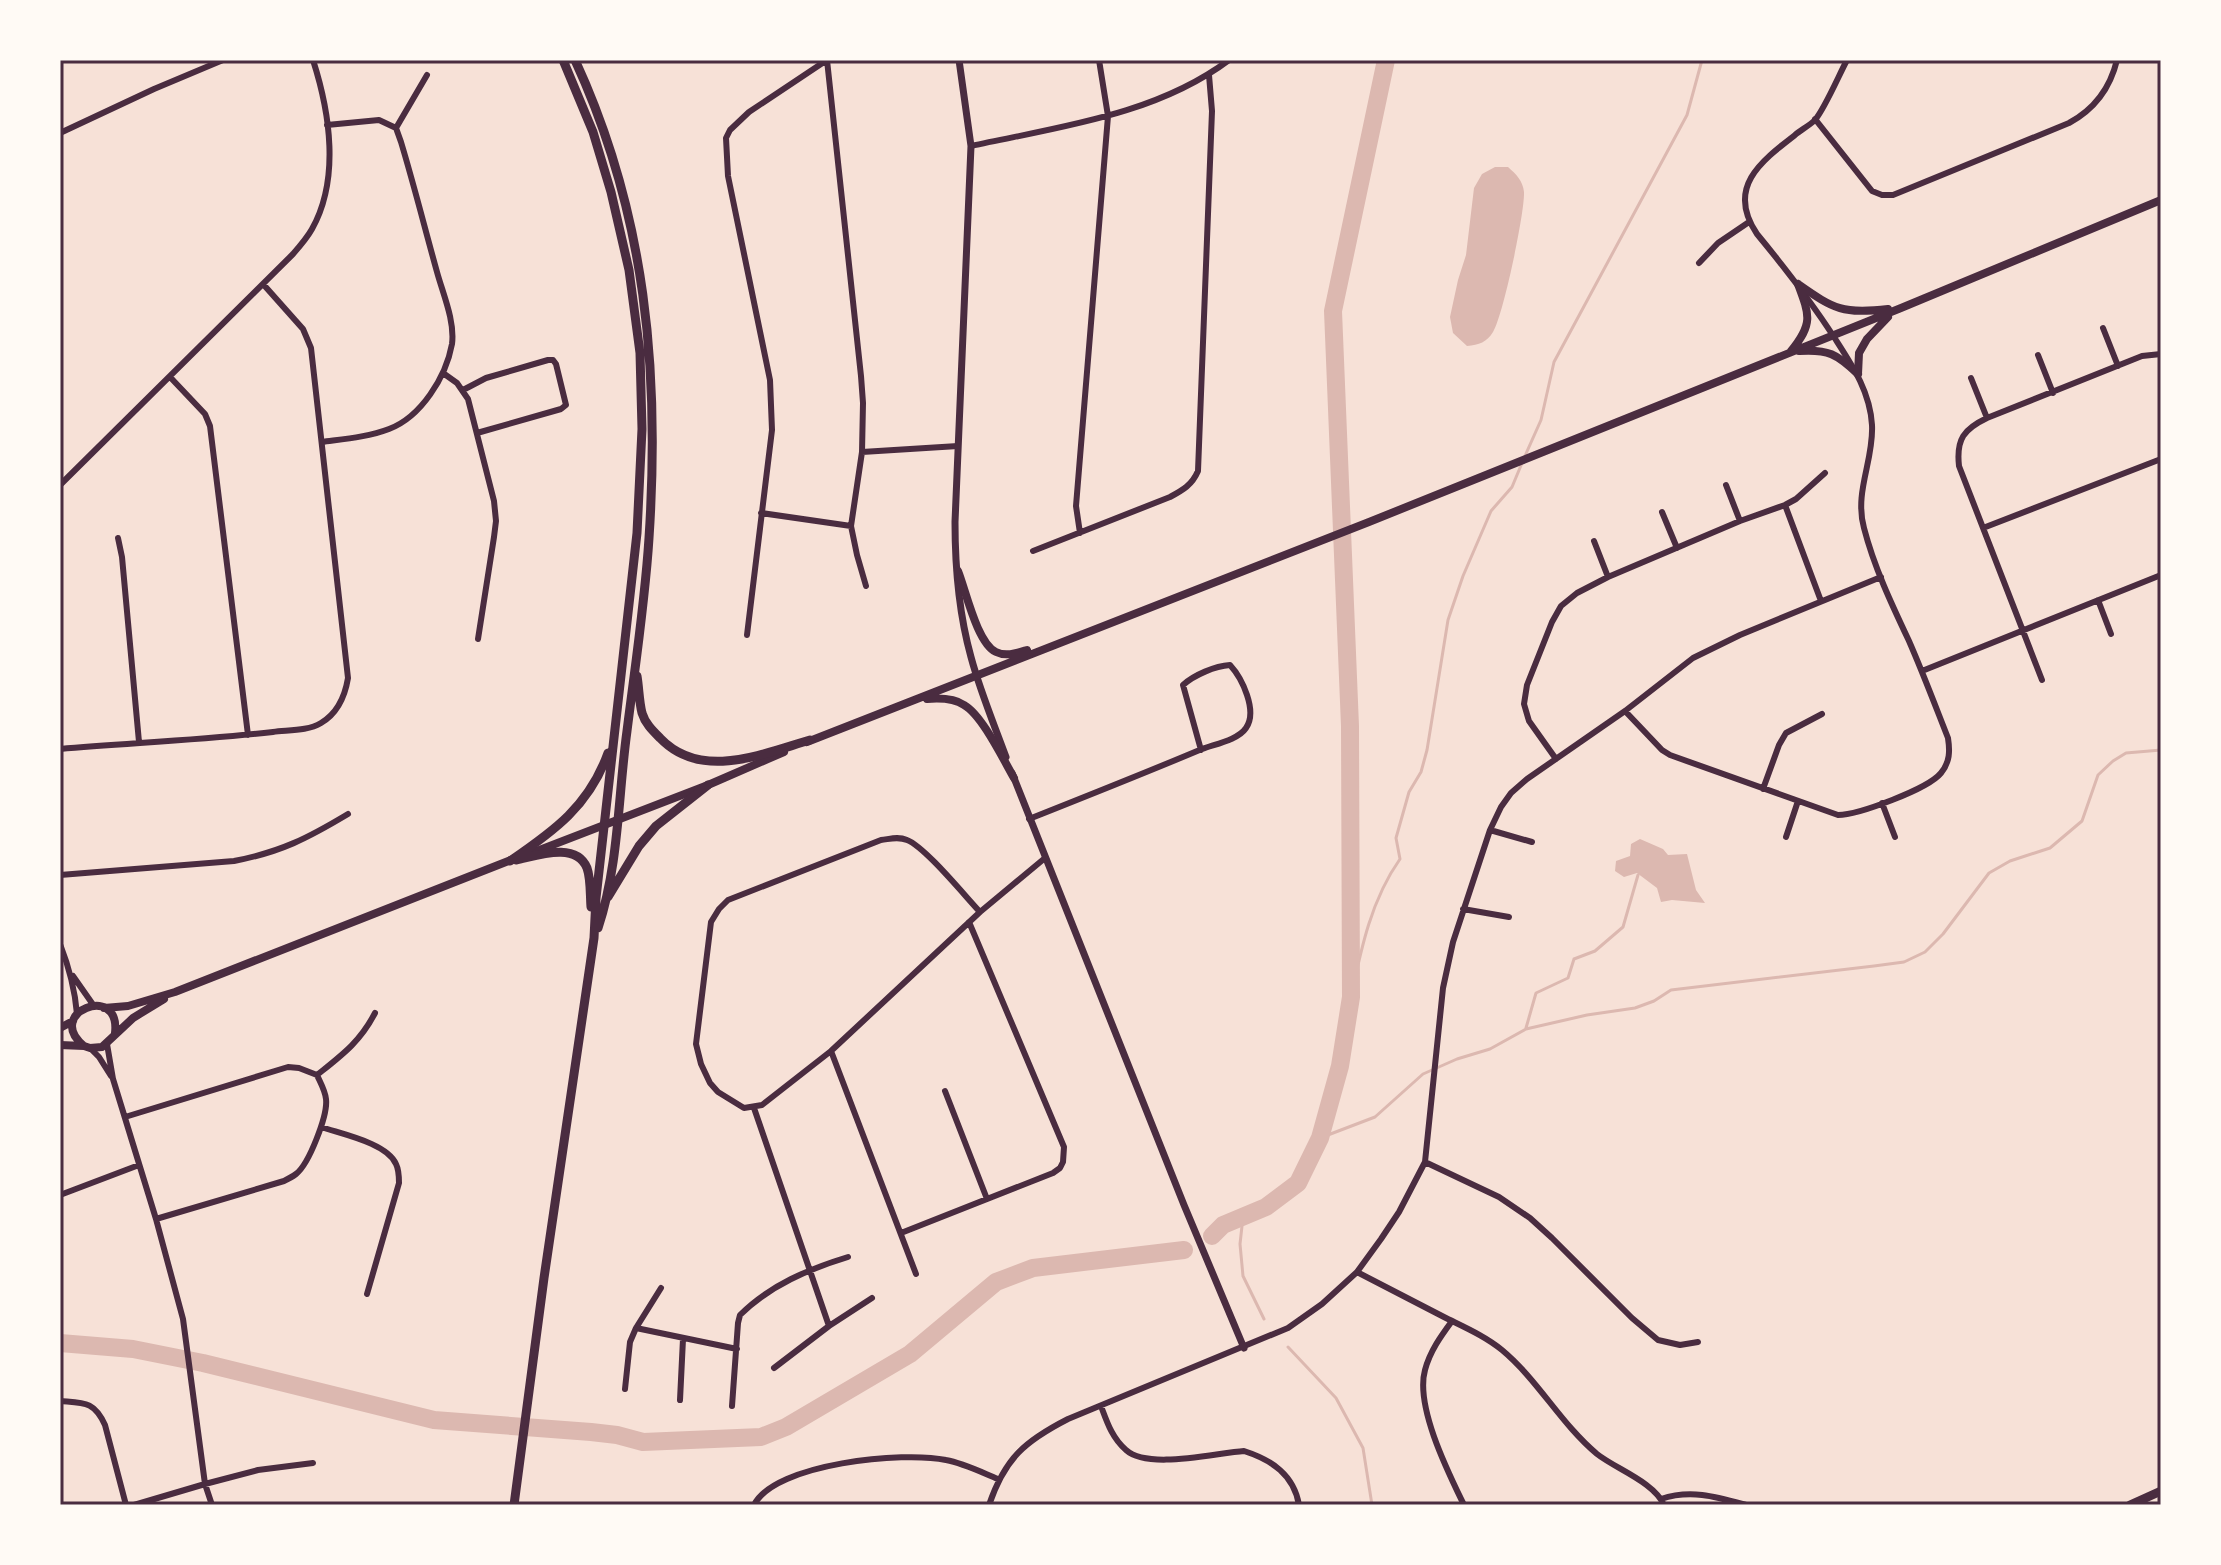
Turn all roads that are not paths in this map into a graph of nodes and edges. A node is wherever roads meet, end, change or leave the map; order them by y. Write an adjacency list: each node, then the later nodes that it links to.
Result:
1 (223, 60): 17 (street)
2 (313, 60): 15 (street)
3 (563, 60): 77 (highway)
4 (575, 60): 69 (highway)
5 (827, 60): 41 (street); 48 (street)
6 (959, 60): 18 (street)
7 (1099, 60): 13 (street)
8 (1229, 60): 12 (street)
9 (1847, 60): 14 (street)
10 (2117, 60): 14 (street)
11 (427, 75): 16 (street)
12 (1209, 75): 13 (street); 52 (street)
13 (1108, 116): 18 (street); 52 (street)
14 (1815, 119): 20 (street)
15 (327, 125): 16 (street); 22 (street)
16 (396, 128): 31 (street)
17 (60, 133)
18 (971, 146): 40 (street)
19 (2159, 201): 24 (main road)
20 (1749, 222): 21 (street); 23 (street)
21 (1699, 263)
22 (263, 284): 33 (street); 39 (street)
23 (1798, 284): 24 (main road); 26 (street); 27 (main road)
24 (1901, 308): 26 (main road); 32 (main road)
25 (2103, 328): 30 (street)
26 (1833, 335): 27 (main road); 32 (street)
27 (1790, 352): 32 (main road); 68 (main road)
28 (2161, 354): 30 (street)
29 (2038, 355): 36 (street)
30 (2118, 366): 36 (street)
31 (443, 373): 35 (street); 39 (street)
32 (1858, 374): 60 (street)
33 (170, 377): 44 (street); 76 (street)
34 (1971, 378): 37 (street)
35 (463, 390): 38 (street); 38 (street)
36 (2053, 393): 37 (street)
37 (1987, 418): 51 (street)
38 (477, 433): 67 (street)
39 (322, 442): 76 (street)
40 (958, 446): 41 (street); 57 (street)
41 (862, 452): 50 (street)
42 (2161, 459): 51 (street)
43 (1825, 473): 46 (street)
44 (60, 485)
45 (1726, 485): 49 (street)
46 (1785, 505): 49 (street); 63 (street)
47 (1662, 512): 55 (street)
48 (761, 513): 50 (street); 66 (street)
49 (1740, 521): 55 (street)
50 (851, 526): 61 (street)
51 (1983, 528): 64 (street)
52 (1080, 533): 56 (street)
53 (118, 538): 79 (street)
54 (1594, 541): 59 (street)
55 (1677, 548): 59 (street)
56 (1033, 551)
57 (958, 571): 68 (main road); 71 (street)
58 (2161, 575): 62 (street)
59 (1608, 577): 82 (street)
60 (1881, 577): 63 (street); 70 (street)
61 (866, 586)
62 (2098, 600): 64 (street); 65 (street)
63 (1821, 601): 74 (street)
64 (2022, 631): 70 (street); 72 (street)
65 (2111, 634)
66 (747, 635)
67 (478, 639)
68 (1067, 639): 71 (main road)
69 (635, 661): 78 (highway); 90 (highway)
70 (1922, 671): 87 (street)
71 (976, 675): 73 (main road); 83 (street)
72 (2042, 680)
73 (910, 703): 78 (main road); 83 (main road)
74 (1625, 711): 82 (street); 85 (street)
75 (1822, 714): 85 (street)
76 (248, 735): 79 (street)
77 (614, 736): 91 (highway); 97 (highway)
78 (810, 740): 84 (main road)
79 (139, 742): 80 (street)
80 (60, 749)
81 (1201, 750): 81 (street); 89 (street)
82 (1556, 759): 92 (street)
83 (1014, 778): 89 (street)
84 (708, 785): 90 (main road); 99 (highway)
85 (1763, 789): 86 (street)
86 (1798, 801): 87 (street); 93 (street)
87 (1882, 803): 94 (street)
88 (348, 814): 98 (street)
89 (1029, 819): 96 (street)
90 (618, 820): 91 (main road); 99 (highway)
91 (604, 826): 97 (main road); 104 (highway)
92 (1490, 830): 95 (street); 100 (street)
93 (1786, 837)
94 (1895, 837)
95 (1532, 842)
96 (1045, 858): 101 (street); 142 (street)
97 (510, 861): 104 (highway); 107 (main road)
98 (60, 875)
99 (606, 900): 104 (highway)
100 (1463, 909): 102 (street); 124 (street)
101 (980, 912): 103 (street); 121 (street)
102 (1509, 917)
103 (969, 922): 117 (street); 127 (street)
104 (594, 938): 158 (highway)
105 (60, 944): 106 (street)
106 (70, 969): 108 (street); 111 (street)
107 (175, 992): 109 (main road); 113 (main road)
108 (94, 1006): 109 (main road); 111 (main road)
109 (104, 1008): 113 (main road)
110 (375, 1013): 118 (street)
111 (75, 1018): 112 (main road); 116 (main road)
112 (60, 1028)
113 (114, 1034): 114 (main road)
114 (107, 1044): 116 (main road); 119 (street)
115 (60, 1045): 116 (main road)
116 (87, 1047): 119 (street)
117 (831, 1051): 121 (street); 129 (street)
118 (317, 1075): 122 (street); 123 (street)
119 (113, 1079): 122 (street)
120 (945, 1091): 127 (street)
121 (754, 1108): 131 (street)
122 (125, 1117): 125 (street)
123 (321, 1127): 128 (street); 135 (street)
124 (1425, 1162): 132 (street); 141 (street)
125 (139, 1165): 126 (street); 128 (street)
126 (60, 1195)
127 (987, 1199): 129 (street)
128 (156, 1219): 152 (street)
129 (901, 1233): 133 (street)
130 (848, 1257): 131 (street)
131 (811, 1269): 138 (street); 143 (street)
132 (1357, 1272): 137 (street); 142 (street)
133 (916, 1274)
134 (661, 1288): 139 (street)
135 (367, 1294)
136 (872, 1298): 138 (street)
137 (1452, 1321): 154 (street); 162 (street)
138 (829, 1326): 144 (street)
139 (636, 1328): 140 (street); 145 (street)
140 (683, 1339): 143 (street); 146 (street)
141 (1698, 1342)
142 (1244, 1348): 149 (street)
143 (737, 1349): 148 (street)
144 (774, 1368)
145 (625, 1389)
146 (680, 1400)
147 (60, 1401): 155 (street)
148 (732, 1406)
149 (1101, 1406): 151 (street); 161 (street)
150 (313, 1463): 152 (street)
151 (998, 1479): 159 (street); 160 (street)
152 (205, 1484): 156 (street); 157 (street)
153 (2161, 1491): 164 (highway)
154 (1663, 1502): 163 (street)
155 (126, 1505)
156 (134, 1505)
157 (212, 1505)
158 (514, 1505)
159 (754, 1505)
160 (989, 1505)
161 (1299, 1505)
162 (1464, 1505)
163 (1746, 1505)
164 (2130, 1505)

